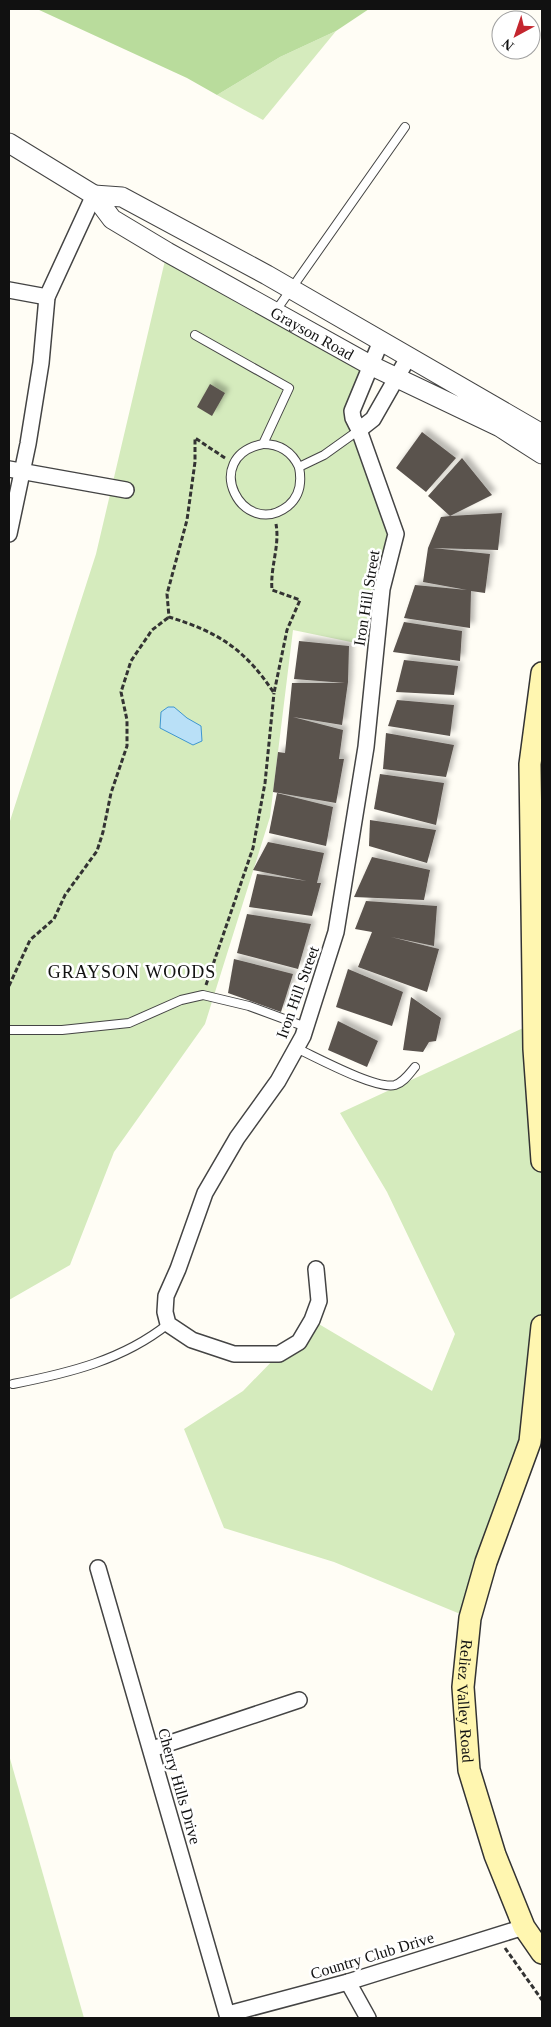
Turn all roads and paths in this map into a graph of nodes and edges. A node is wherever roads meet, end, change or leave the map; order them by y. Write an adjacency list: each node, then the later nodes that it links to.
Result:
1 (405, 128): 4 (lane)
2 (9, 143): 3 (street, Grayson Road)
3 (94, 195): 4 (street, Grayson Road); 6 (street); 7 (street, Grayson Road)
4 (289, 288): 7 (lane); 9 (street, Grayson Road)
5 (9, 290): 6 (street)
6 (47, 297): 19 (street)
7 (275, 312): 11 (street, Grayson Road)
8 (195, 335): 15 (lane)
9 (381, 341): 10 (street, Grayson Road); 11 (street, Iron Hill Street)
10 (409, 356): 12 (street); 14 (street, Grayson Road)
11 (370, 365): 12 (street, Grayson Road); 13 (street, Iron Hill Street)
12 (396, 378): 13 (street); 16 (street, Grayson Road)
13 (359, 430): 18 (lane); 28 (street, Iron Hill Street)
14 (542, 434)
15 (263, 444): 17 (lane); 18 (lane)
16 (542, 454)
17 (234, 464): 21 (lane); 23 (path)
18 (299, 467): 21 (lane)
19 (16, 469): 20 (street); 22 (street)
20 (126, 490)
21 (274, 513): 25 (path)
22 (9, 534)
23 (168, 617): 25 (path); 26 (path)
24 (542, 673): 31 (main road)
25 (274, 693): 27 (path)
26 (9, 986)
27 (203, 995): 28 (lane); 29 (lane)
28 (306, 1026): 30 (street, Iron Hill Street)
29 (9, 1030)
30 (296, 1048): 32 (lane); 35 (street, Iron Hill Street)
31 (538, 1049): 33 (main road)
32 (415, 1067)
33 (542, 1161)
34 (316, 1269): 35 (street)
35 (168, 1324): 37 (lane)
36 (542, 1326): 41 (main road, Reliez Valley Road)
37 (14, 1384)
38 (98, 1568): 40 (street, Cherry Hills Drive)
39 (299, 1700): 40 (street)
40 (152, 1749): 46 (street, Cherry Hills Drive)
41 (524, 1927): 42 (street, Country Club Drive); 43 (main road, Reliez Valley Road)
42 (496, 1936): 44 (street, Country Club Drive); 45 (path)
43 (542, 1953)
44 (348, 1982): 46 (street, Country Club Drive); 47 (street)
45 (542, 2000)
46 (228, 2016)
47 (368, 2018)

